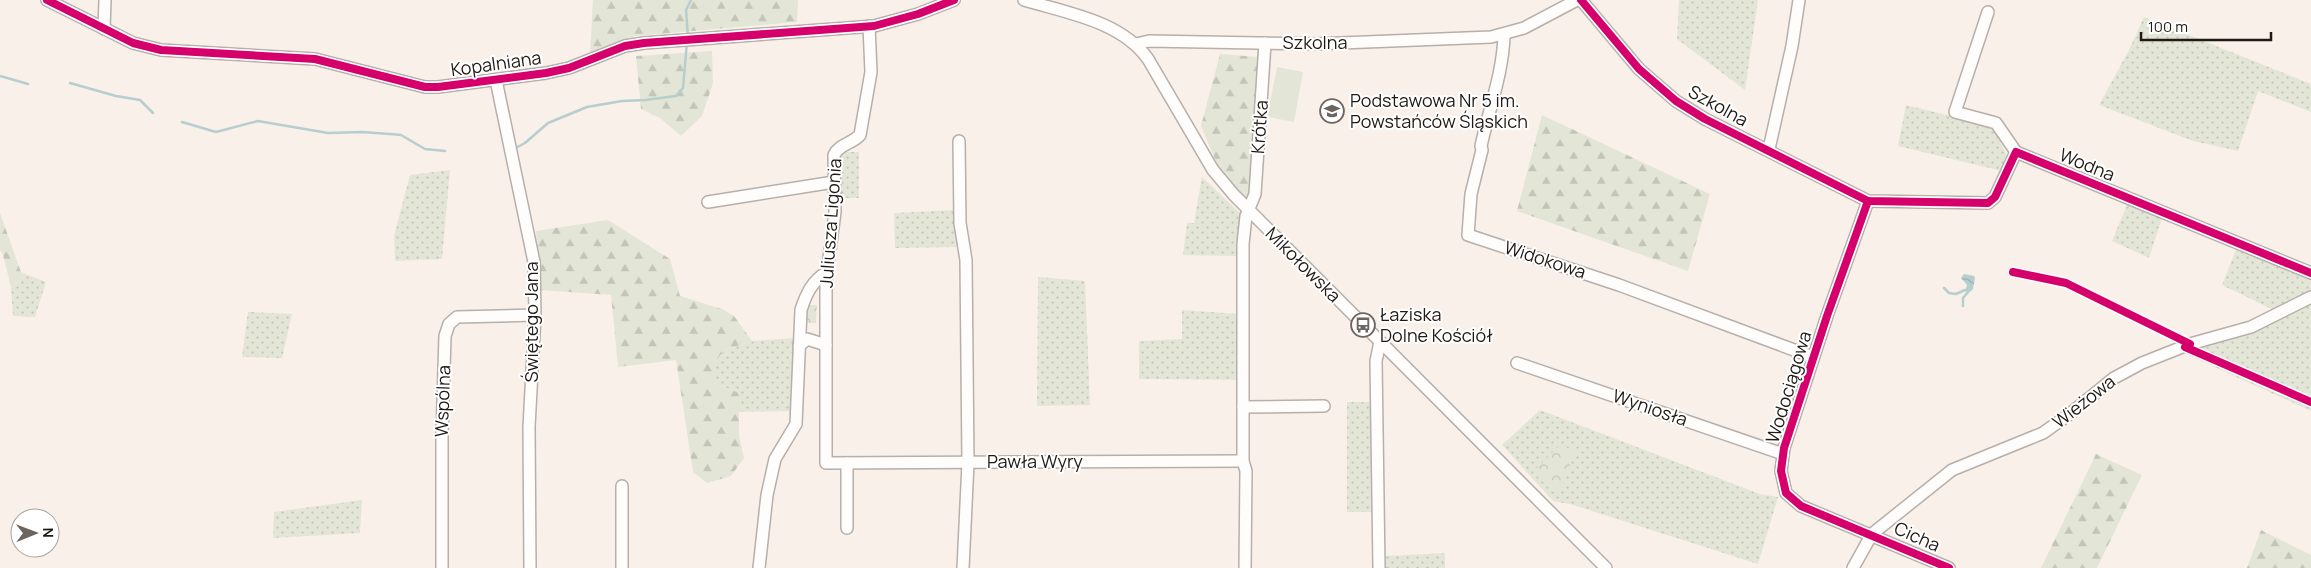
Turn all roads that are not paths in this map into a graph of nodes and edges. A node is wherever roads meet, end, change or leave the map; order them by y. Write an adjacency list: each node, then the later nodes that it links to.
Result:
1 (47, 0): 10 (street, Kopalniana)
2 (105, 0): 10 (street)
3 (954, 0): 9 (street, Kopalniana)
4 (1024, 0): 13 (street, Mikołowska)
5 (1577, 0): 11 (street, Szkolna)
6 (1581, 0): 16 (street, Szkolna)
7 (1799, 0): 16 (street)
8 (1988, 12): 17 (street)
9 (869, 26): 14 (street, Kopalniana); 18 (street, Juliusza Ligonia)
10 (104, 29): 14 (street, Kopalniana)
11 (1504, 35): 12 (street, Szkolna); 29 (street, Widokowa)
12 (1265, 43): 13 (street, Szkolna); 21 (street, Krótka)
13 (1136, 44): 21 (street, Mikołowska)
14 (496, 80): 25 (street, Świętego Jana)
15 (958, 141): 37 (street)
16 (1769, 150): 19 (street, Szkolna)
17 (2016, 152): 19 (street); 22 (street, Wodna)
18 (834, 182): 20 (street); 23 (street, Juliusza Ligonia)
19 (1868, 201): 29 (street, Wodociągowa)
20 (708, 202)
21 (1250, 211): 26 (street, Mikołowska); 32 (street, Krótka)
22 (2311, 273)
23 (823, 275): 27 (street, Juliusza Ligonia); 28 (street)
24 (2311, 297): 40 (street, Wieżowa)
25 (536, 315): 41 (street, Wspólna); 42 (street, Świętego Jana)
26 (1380, 342): 47 (street); 48 (street, Mikołowska)
27 (826, 344): 28 (street); 35 (street, Juliusza Ligonia)
28 (799, 346): 44 (street)
29 (1814, 356): 33 (street, Wodociągowa)
30 (1517, 363): 33 (street, Wyniosła)
31 (1324, 406): 32 (street)
32 (1243, 407): 34 (street, Krótka)
33 (1783, 454): 40 (street, Wodociągowa)
34 (1243, 461): 37 (street, Pawła Wyry); 46 (street, Krótka)
35 (826, 463): 36 (street, Pawła Wyry)
36 (847, 463): 37 (street, Pawła Wyry); 39 (street)
37 (968, 463): 45 (street)
38 (622, 486): 43 (street)
39 (847, 528)
40 (1872, 534): 49 (street); 50 (street, Cicha)
41 (442, 568)
42 (530, 568)
43 (622, 568)
44 (759, 568)
45 (963, 568)
46 (1244, 568)
47 (1379, 568)
48 (1606, 568)
49 (1853, 568)
50 (1949, 568)

